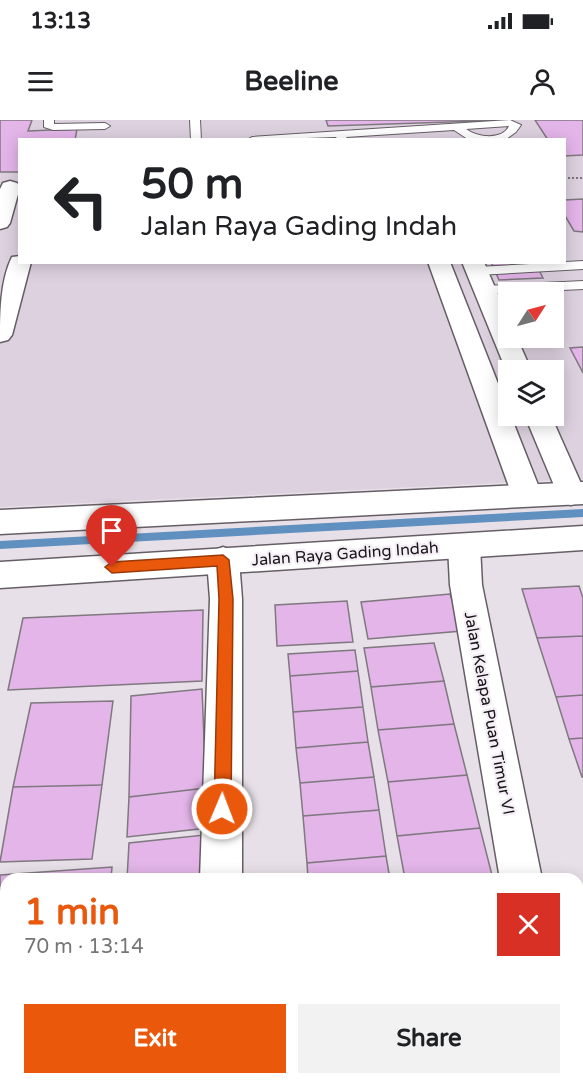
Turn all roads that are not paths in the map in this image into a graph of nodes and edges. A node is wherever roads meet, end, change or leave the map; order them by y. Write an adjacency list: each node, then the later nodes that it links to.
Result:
1 (49, 120): 3 (lane)
2 (195, 120): 7 (lane)
3 (105, 123): 6 (lane)
4 (457, 127): 5 (lane)
5 (341, 137): 8 (lane)
6 (102, 138)
7 (196, 138)
8 (311, 138)
9 (9, 195): 10 (street)
10 (0, 223)
11 (19, 264): 20 (street)
12 (532, 265): 13 (lane); 14 (lane); 17 (lane)
13 (583, 265)
14 (479, 275): 15 (street); 16 (lane); 22 (street)
15 (444, 276): 25 (street)
16 (517, 282)
17 (541, 282)
18 (583, 285): 19 (lane)
19 (564, 286)
20 (6, 291): 21 (street)
21 (0, 335)
22 (515, 360)
23 (543, 426): 24 (street)
24 (577, 493): 25 (street)
25 (527, 495): 26 (street)
26 (0, 522)
27 (583, 538): 28 (street, Jalan Raya Gading Indah)
28 (464, 546): 29 (street, Jalan Raya Gading Indah); 32 (street, Jalan Kelapa Puan Timur VI)
29 (223, 560): 30 (street, Jalan Raya Gading Indah); 31 (street)
30 (0, 575)
31 (221, 873)
32 (520, 873)

